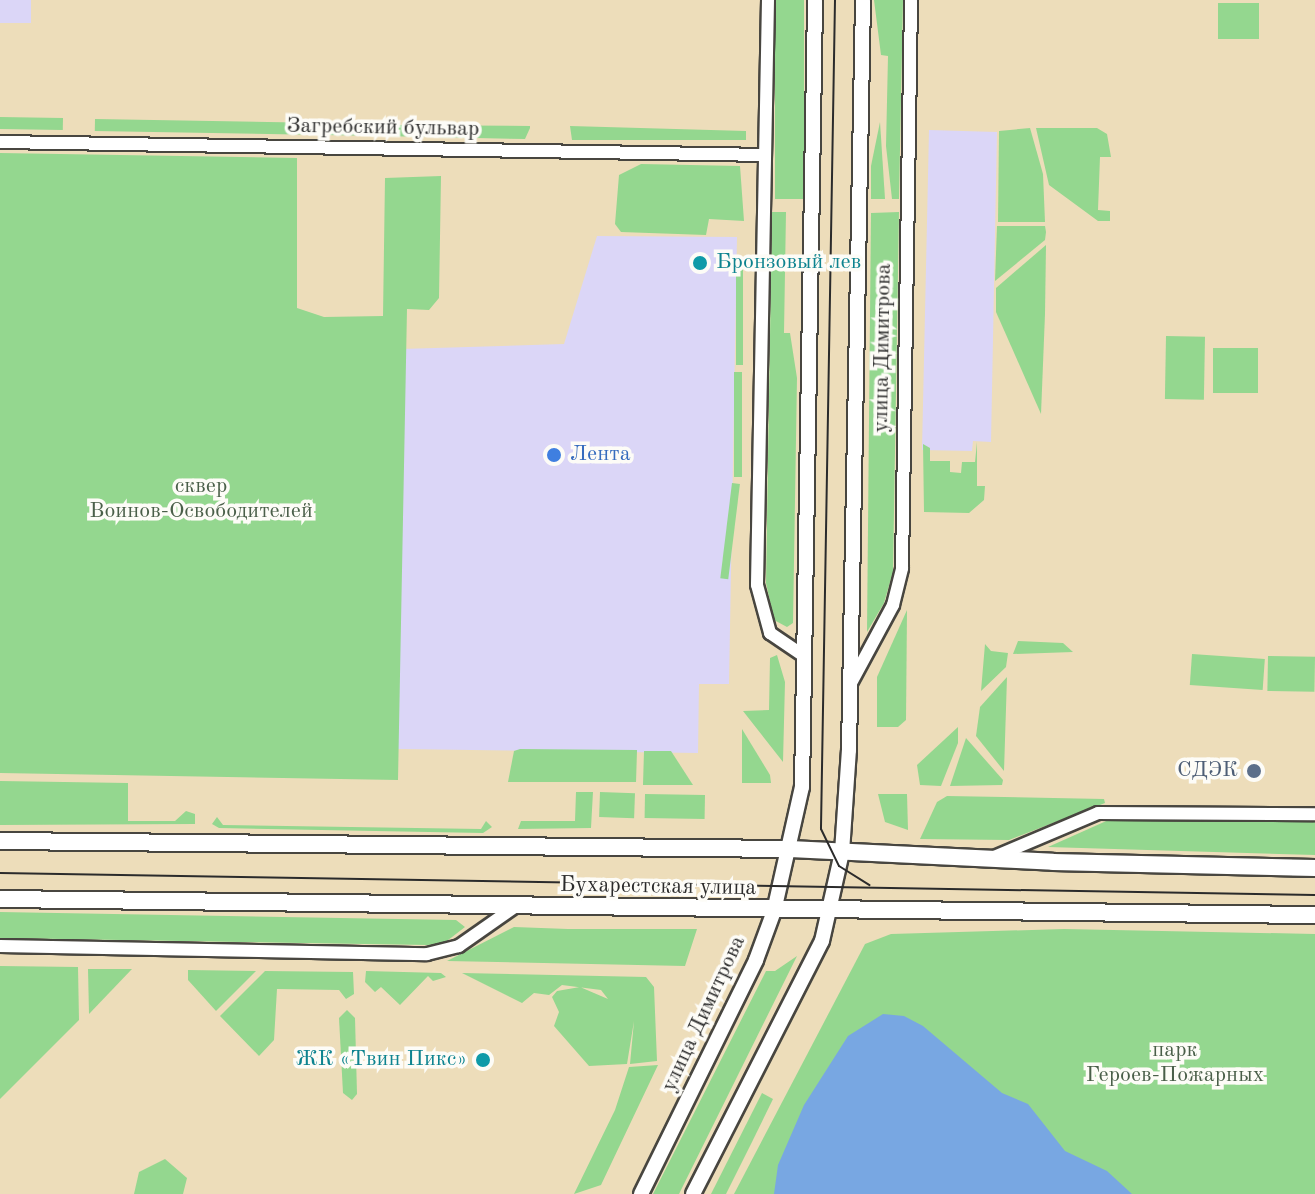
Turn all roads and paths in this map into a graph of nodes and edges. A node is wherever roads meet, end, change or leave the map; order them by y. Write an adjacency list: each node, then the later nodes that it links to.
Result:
1 (768, 0): 6 (street)
2 (815, 0): 7 (street, улица Димитрова)
3 (863, 0): 8 (street, улица Димитрова)
4 (911, 0): 8 (street, улица Димитрова)
5 (0, 142): 6 (street, Загребский бульвар)
6 (765, 155): 7 (street)
7 (804, 656): 11 (street, улица Димитрова)
8 (850, 685): 12 (street, улица Димитрова)
9 (1315, 814): 13 (street, Бухарестская улица)
10 (0, 841): 11 (main road, Бухарестская улица)
11 (790, 849): 12 (main road, Бухарестская улица); 17 (street, улица Димитрова)
12 (842, 854): 13 (main road, Бухарестская улица); 18 (street, улица Димитрова)
13 (994, 857): 14 (main road, Бухарестская улица)
14 (1315, 868)
15 (0, 899): 16 (main road, Бухарестская улица)
16 (516, 906): 17 (main road, Бухарестская улица); 20 (street)
17 (774, 911): 18 (main road, Бухарестская улица); 21 (street, улица Димитрова)
18 (829, 912): 19 (main road, Бухарестская улица); 22 (street, улица Димитрова)
19 (1315, 915)
20 (0, 946)
21 (639, 1192)
22 (693, 1194)

